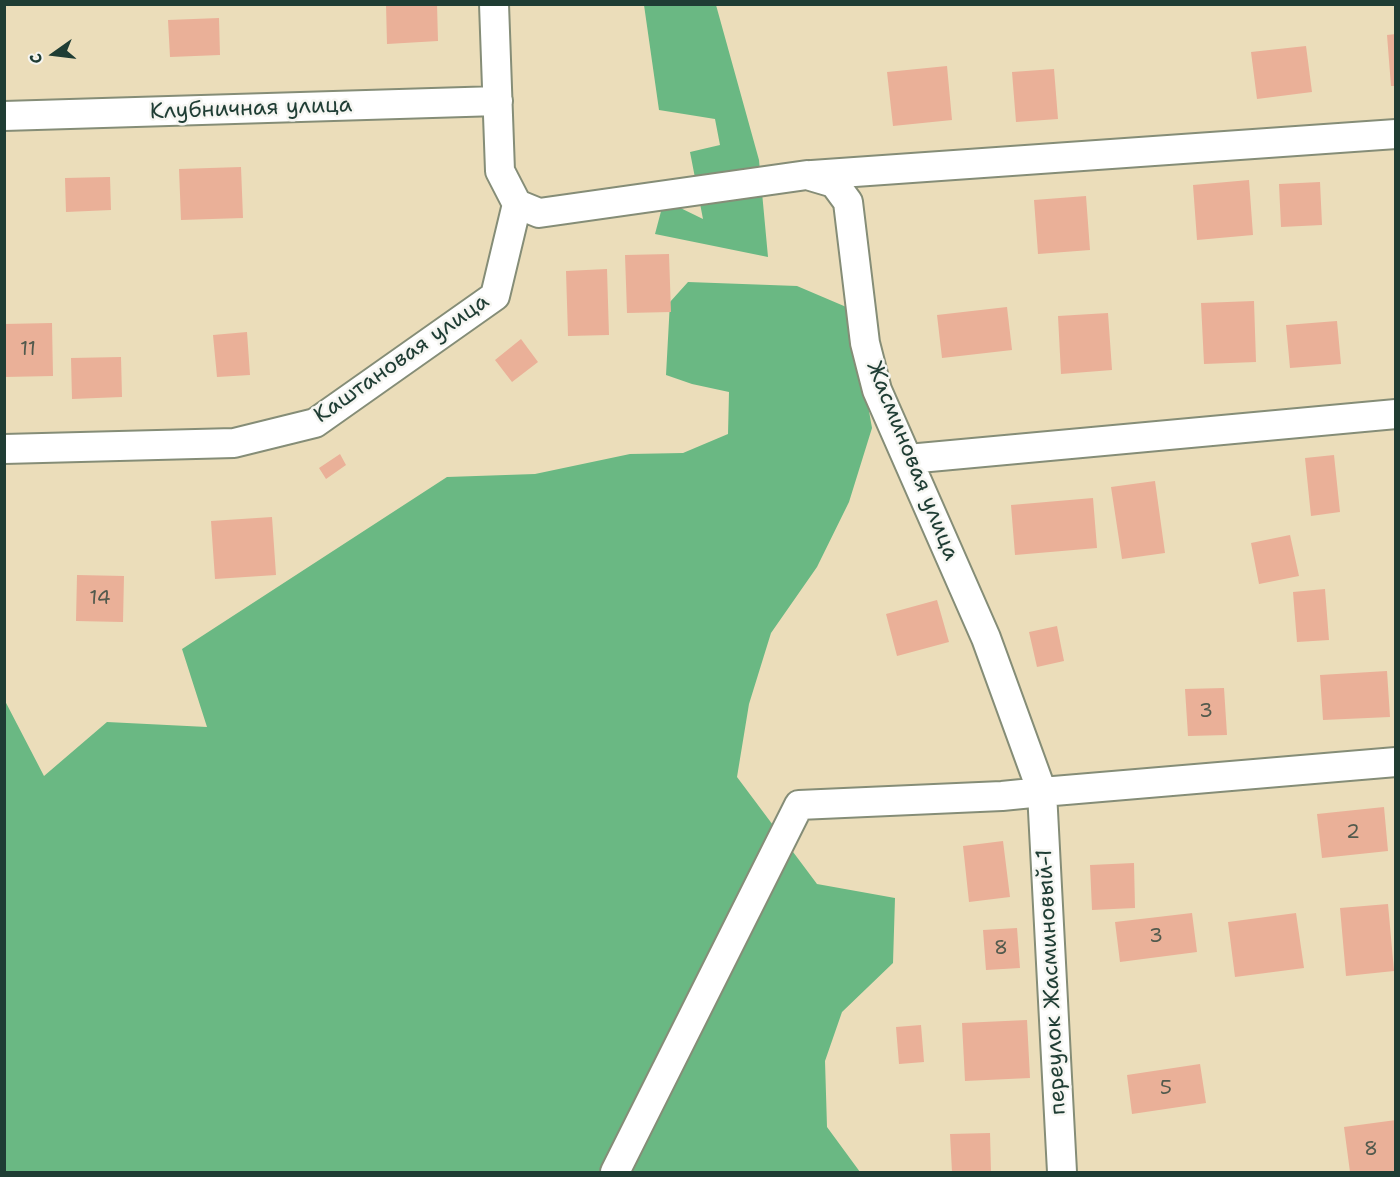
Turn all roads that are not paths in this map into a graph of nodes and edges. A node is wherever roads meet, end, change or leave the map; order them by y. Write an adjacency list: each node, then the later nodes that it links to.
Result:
1 (494, 4): 2 (street)
2 (498, 101): 3 (street, Клубничная улица); 6 (street)
3 (4, 116)
4 (1395, 134): 5 (street)
5 (807, 175): 6 (street, Жасминовая улица); 9 (street, Жасминовая улица)
6 (516, 204): 8 (street, Каштановая улица)
7 (1395, 414): 9 (street)
8 (4, 449)
9 (908, 459): 11 (street, Жасминовая улица)
10 (1395, 762): 11 (street)
11 (1042, 792): 12 (street); 13 (street, переулок Жасминовый-1)
12 (615, 1173)
13 (1062, 1173)

